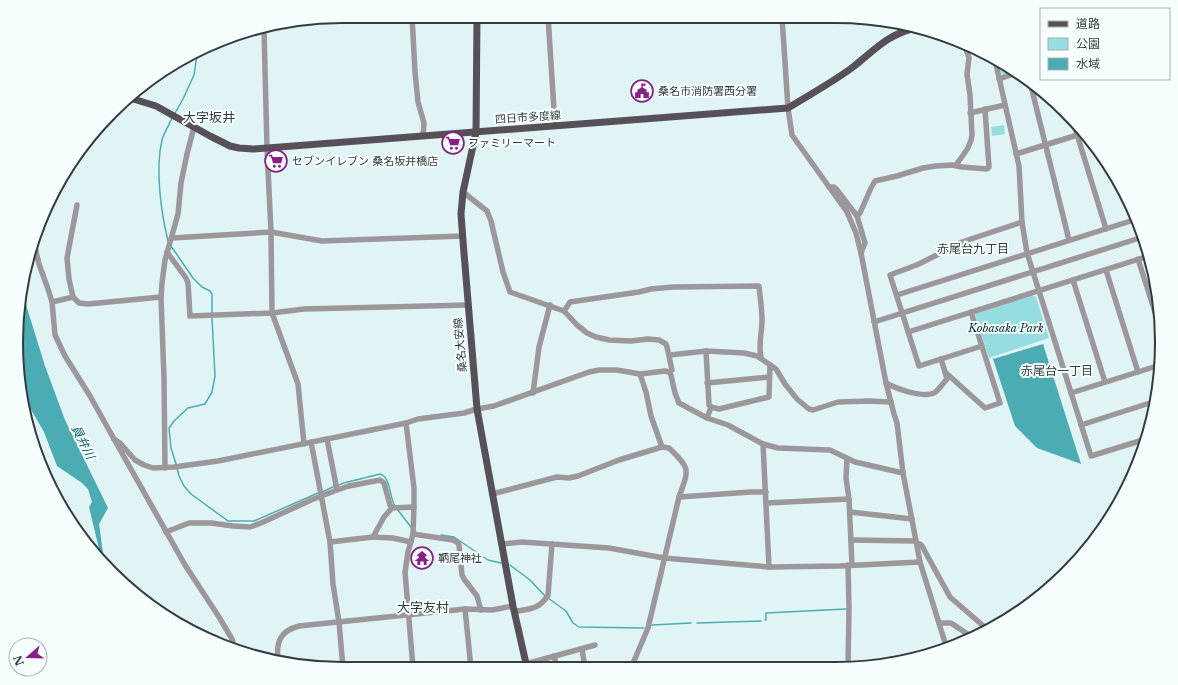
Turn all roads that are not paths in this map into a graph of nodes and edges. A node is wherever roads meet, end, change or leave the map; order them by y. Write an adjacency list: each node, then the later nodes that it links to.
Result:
1 (412, 23): 21 (street)
2 (477, 23): 19 (main road, 桑名大安線)
3 (548, 23): 17 (street)
4 (782, 23): 14 (street)
5 (906, 31): 14 (main road, 四日市多度線)
6 (264, 33): 23 (street)
7 (967, 51): 16 (street)
8 (997, 67): 10 (street)
9 (1009, 75): 10 (street)
10 (999, 78): 13 (street)
11 (1032, 91): 22 (street)
12 (136, 99): 18 (main road, 四日市多度線)
13 (1006, 105): 15 (street); 24 (street)
14 (788, 108): 17 (main road, 四日市多度線); 26 (street)
15 (986, 109): 16 (street); 25 (street)
16 (970, 113): 25 (street)
17 (555, 126): 19 (main road, 四日市多度線)
18 (194, 127): 23 (main road, 四日市多度線); 35 (street)
19 (476, 132): 21 (main road, 四日市多度線); 27 (main road, 桑名大安線)
20 (1077, 135): 22 (street); 32 (street)
21 (423, 136): 23 (main road, 四日市多度線)
22 (1046, 145): 24 (street); 37 (street)
23 (267, 148): 33 (street)
24 (1016, 154): 31 (street)
25 (956, 165): 29 (street)
26 (829, 186): 29 (street); 40 (street)
27 (463, 192): 34 (main road, 桑名大安線); 54 (street)
28 (77, 205): 49 (street)
29 (857, 216): 40 (street)
30 (1131, 221): 32 (street)
31 (1022, 222): 41 (street); 48 (street)
32 (1106, 228): 37 (street)
33 (271, 232): 34 (street); 35 (street); 57 (street)
34 (462, 236): 53 (main road, 桑名大安線)
35 (172, 239): 38 (street)
36 (1138, 239): 45 (street)
37 (1069, 240): 41 (street)
38 (168, 250): 50 (street); 57 (street)
39 (36, 253): 51 (street)
40 (861, 253): 59 (street)
41 (1027, 253): 45 (street); 48 (street)
42 (1143, 258): 43 (street)
43 (1138, 259): 44 (street); 52 (street)
44 (1106, 270): 46 (street); 70 (street)
45 (1033, 272): 47 (street); 58 (street)
46 (1073, 280): 47 (street); 73 (street)
47 (1039, 290): 56 (street); 77 (street)
48 (896, 295): 58 (street)
49 (73, 297): 50 (street); 51 (street)
50 (161, 297): 93 (street)
51 (52, 302): 85 (street)
52 (1152, 304)
53 (468, 305): 57 (street); 81 (main road, 桑名大安線)
54 (550, 305): 55 (street); 76 (street)
55 (564, 311): 63 (street); 64 (street)
56 (971, 312): 60 (street); 61 (street)
57 (272, 313): 89 (street)
58 (902, 313): 59 (street); 60 (street)
59 (874, 322): 75 (street)
60 (908, 332): 65 (street)
61 (982, 346): 65 (street); 69 (street)
62 (706, 351): 63 (street); 64 (street); 74 (street)
63 (670, 355): 68 (street)
64 (761, 358): 66 (street)
65 (940, 359): 69 (street)
66 (770, 365): 72 (street); 78 (street)
67 (1154, 367): 70 (street)
68 (669, 372): 71 (street); 82 (street)
69 (945, 372): 75 (street)
70 (1138, 372): 73 (street)
71 (640, 374): 76 (street); 91 (street)
72 (769, 377): 74 (street); 80 (street)
73 (1105, 382): 77 (street)
74 (707, 383): 80 (street)
75 (886, 383): 78 (street)
76 (533, 392): 81 (street)
77 (1071, 393): 84 (street)
78 (891, 402): 94 (street)
79 (1149, 403): 84 (street)
80 (711, 407): 82 (street)
81 (477, 409): 83 (street); 98 (main road, 桑名大安線)
82 (707, 418): 90 (street)
83 (406, 423): 86 (street); 102 (street)
84 (1081, 425): 87 (street)
85 (114, 439): 93 (street); 107 (street)
86 (327, 439): 88 (street); 95 (street)
87 (1139, 441)
88 (311, 442): 89 (street); 97 (street)
89 (304, 444): 93 (street)
90 (763, 444): 92 (street); 96 (street)
91 (662, 448): 98 (street); 99 (street)
92 (848, 459): 94 (street); 100 (street)
93 (165, 468)
94 (903, 473): 105 (street)
95 (337, 487): 97 (street); 103 (street)
96 (766, 492): 99 (street); 101 (street)
97 (321, 493): 107 (street); 110 (street)
98 (492, 494): 113 (main road, 桑名大安線)
99 (679, 497): 115 (street)
100 (849, 499): 101 (street); 104 (street)
101 (766, 503): 118 (street)
102 (414, 507): 103 (street); 106 (street)
103 (395, 508): 108 (street)
104 (850, 512): 105 (street); 109 (street)
105 (912, 519): 112 (street)
106 (413, 531): 111 (street); 121 (street)
107 (166, 532): 127 (street)
108 (373, 537): 110 (street); 111 (street)
109 (851, 540): 112 (street); 117 (street)
110 (330, 542): 123 (street)
111 (411, 542): 122 (street)
112 (917, 543): 116 (street); 125 (street)
113 (502, 544): 114 (street); 120 (main road, 桑名大安線)
114 (552, 544): 115 (street); 120 (street)
115 (664, 558): 118 (street); 141 (street)
116 (920, 562): 117 (street); 124 (street)
117 (850, 565): 118 (street); 133 (street)
118 (769, 567)
119 (465, 609): 121 (street); 122 (street); 136 (street)
120 (514, 609): 121 (street); 137 (main road, 桑名大安線)
121 (481, 610)
122 (408, 615): 123 (street); 135 (street)
123 (339, 622): 131 (street); 134 (street)
124 (939, 623): 126 (street); 128 (street)
125 (983, 626)
126 (967, 634)
127 (233, 643)
128 (945, 643)
129 (594, 645): 130 (street)
130 (582, 649): 132 (street); 140 (street)
131 (277, 655)
132 (554, 656): 138 (street); 139 (street)
133 (848, 661)
134 (343, 662)
135 (412, 662)
136 (470, 662)
137 (525, 662)
138 (537, 662)
139 (556, 662)
140 (584, 662)
141 (634, 662)

